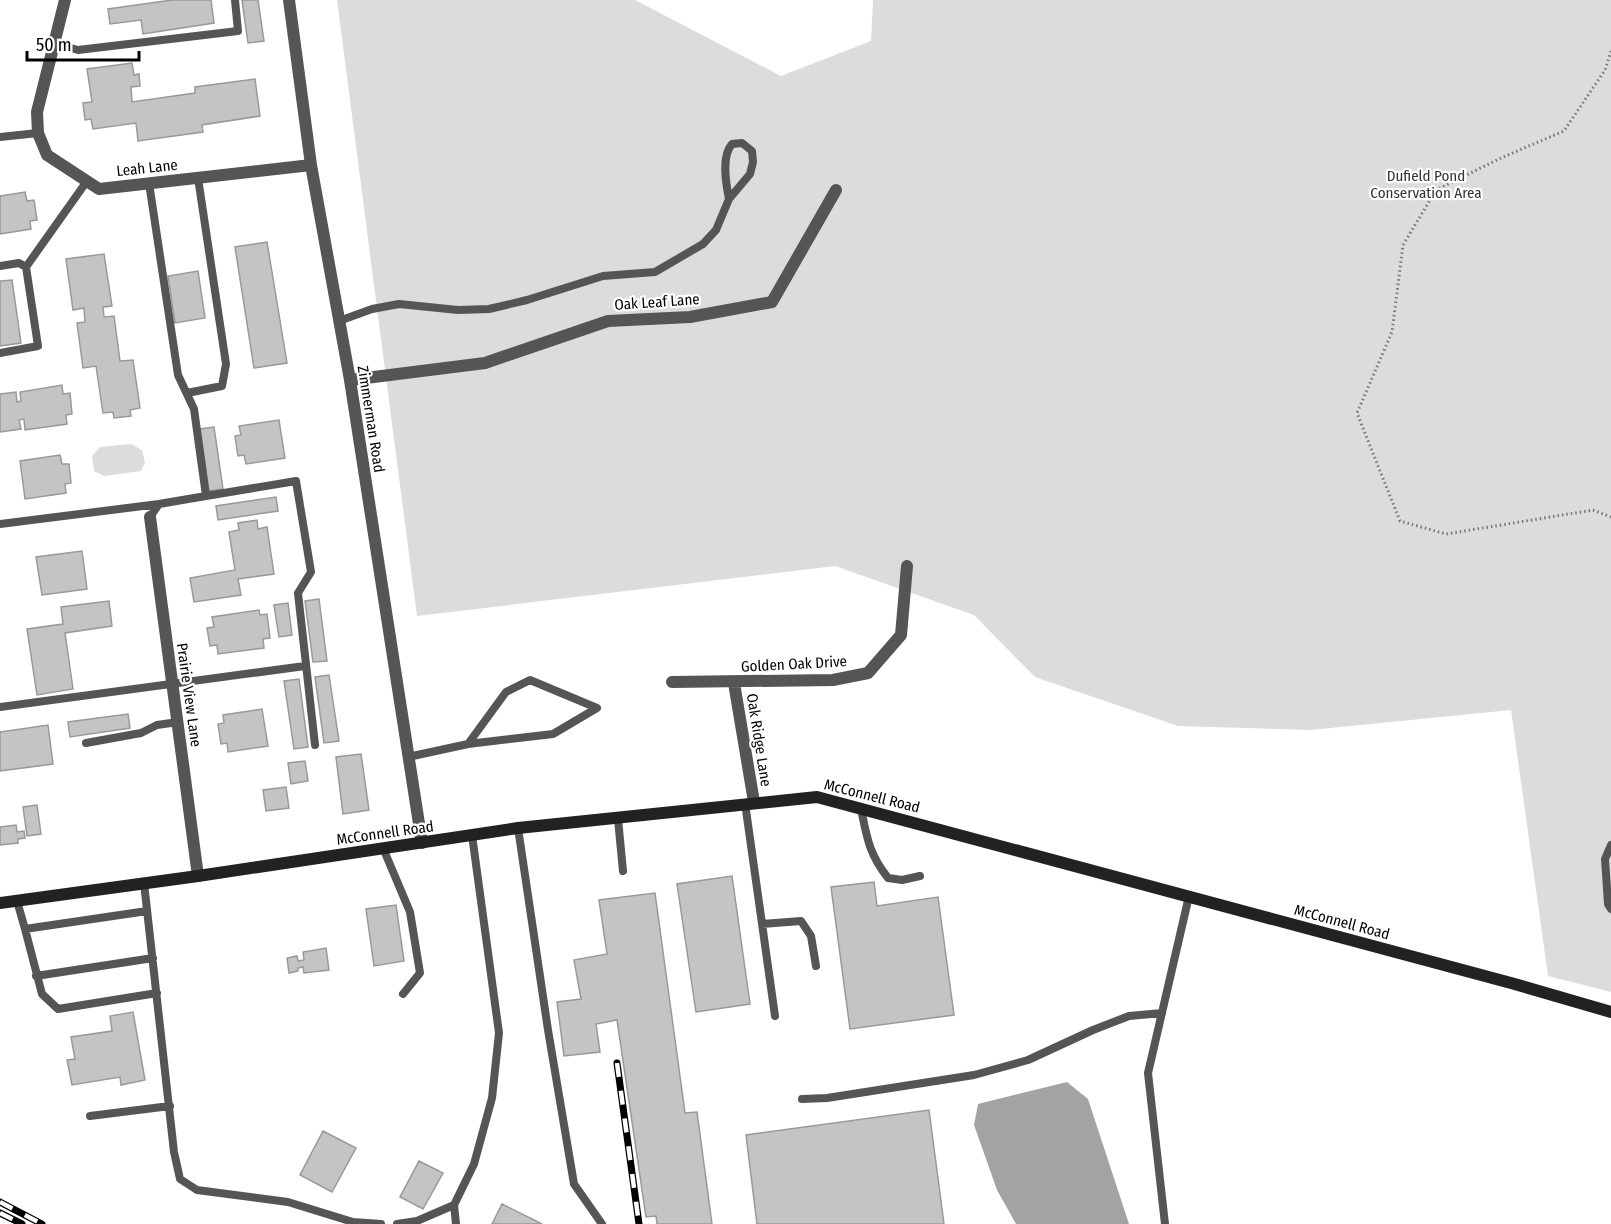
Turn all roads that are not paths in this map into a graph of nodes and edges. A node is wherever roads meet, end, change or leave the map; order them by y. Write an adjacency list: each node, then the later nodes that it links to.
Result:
1 (64, 0): 4 (street)
2 (234, 0): 4 (lane)
3 (289, 0): 7 (street, Zimmerman Road)
4 (53, 43): 5 (street)
5 (38, 133): 6 (lane); 9 (street, Leah Lane)
6 (0, 137)
7 (311, 165): 8 (street, Leah Lane); 15 (street, Zimmerman Road)
8 (198, 177): 10 (street, Leah Lane); 18 (lane)
9 (87, 181): 10 (street, Leah Lane); 14 (lane)
10 (149, 183): 18 (lane)
11 (836, 190): 17 (street, Oak Leaf Lane)
12 (729, 199): 12 (lane); 15 (lane)
13 (0, 266): 14 (lane)
14 (26, 267): 16 (lane)
15 (339, 321): 17 (street, Zimmerman Road)
16 (0, 353)
17 (350, 380): 33 (street, Zimmerman Road)
18 (187, 393): 19 (lane)
19 (207, 496): 20 (lane); 24 (lane)
20 (159, 504): 21 (lane); 22 (lane)
21 (150, 517): 27 (street, Prairie View Lane)
22 (0, 524)
23 (907, 566): 26 (street, Golden Oak Drive)
24 (305, 666): 27 (lane); 32 (lane)
25 (672, 682): 26 (street, Golden Oak Drive)
26 (734, 683): 34 (street, Oak Ridge Lane)
27 (173, 685): 28 (lane); 29 (street, Prairie View Lane)
28 (0, 707)
29 (178, 722): 30 (lane); 44 (street, Prairie View Lane)
30 (86, 743)
31 (468, 744): 31 (lane); 33 (lane)
32 (315, 745)
33 (408, 757): 39 (street, Zimmerman Road)
34 (749, 803): 35 (street, McConnell Road); 36 (street, McConnell Road); 52 (lane)
35 (861, 809): 45 (lane); 47 (street, McConnell Road)
36 (618, 819): 37 (street, McConnell Road); 43 (lane)
37 (518, 828): 38 (street, McConnell Road); 70 (lane)
38 (472, 835): 39 (street, McConnell Road); 65 (lane)
39 (422, 843): 41 (street, McConnell Road)
40 (1611, 845): 42 (lane)
41 (383, 848): 44 (street, McConnell Road); 58 (lane)
42 (1608, 858): 50 (lane)
43 (623, 871)
44 (198, 876): 46 (street, McConnell Road)
45 (920, 876)
46 (144, 884): 48 (street, McConnell Road); 51 (lane)
47 (1189, 896): 59 (street, McConnell Road); 60 (lane)
48 (17, 901): 49 (street, McConnell Road); 53 (lane)
49 (0, 903)
50 (1611, 909)
51 (147, 912): 53 (lane); 54 (lane)
52 (762, 924): 55 (lane); 61 (lane)
53 (25, 929): 56 (lane)
54 (153, 958): 56 (lane); 57 (lane)
55 (816, 966)
56 (36, 976): 57 (lane)
57 (157, 993): 63 (lane)
58 (403, 994)
59 (1611, 1012)
60 (1162, 1014): 62 (lane); 71 (lane)
61 (775, 1016)
62 (802, 1099)
63 (170, 1106): 64 (lane); 66 (lane)
64 (90, 1116)
65 (454, 1205): 68 (lane); 69 (lane)
66 (356, 1223): 67 (lane)
67 (381, 1224)
68 (397, 1224)
69 (456, 1224)
70 (602, 1224)
71 (1165, 1224)

